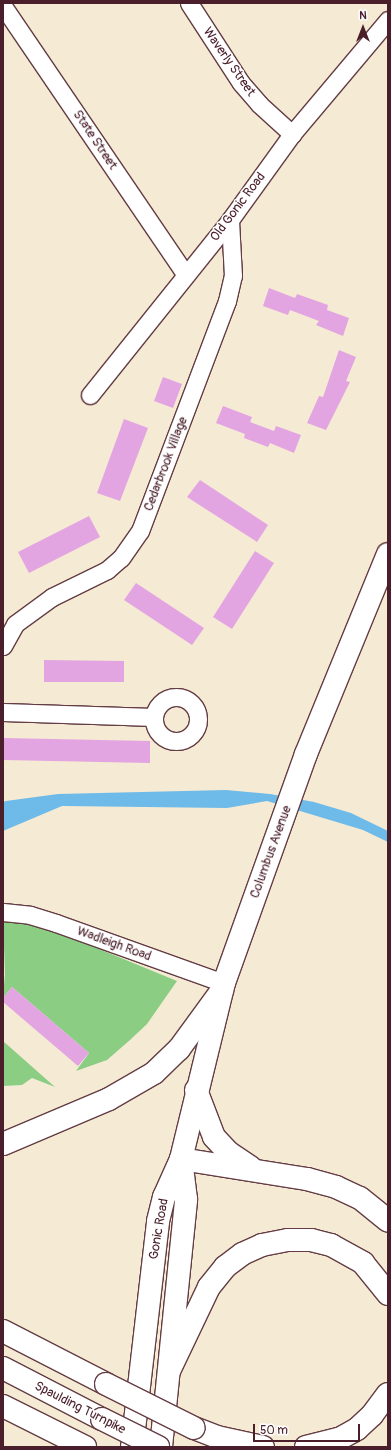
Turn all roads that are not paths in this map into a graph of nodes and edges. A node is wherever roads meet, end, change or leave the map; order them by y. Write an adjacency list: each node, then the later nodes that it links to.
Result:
1 (189, 3): 4 (street, Waverly Street)
2 (4, 4): 6 (street, State Street)
3 (388, 20): 4 (street, Old Gonic Road)
4 (292, 134): 5 (street, Old Gonic Road)
5 (230, 220): 6 (street, Old Gonic Road); 9 (street, Cedarbrook Village)
6 (186, 275): 7 (street, Old Gonic Road)
7 (90, 395)
8 (388, 554): 13 (main road, Columbus Avenue)
9 (3, 646)
10 (3, 712): 11 (street)
11 (154, 717)
12 (3, 912): 13 (street, Wadleigh Road)
13 (223, 987): 14 (main road, Columbus Avenue); 15 (main road)
14 (196, 1090): 16 (main road, Columbus Avenue); 17 (main road)
15 (3, 1144)
16 (181, 1159): 17 (main road); 22 (main road, Gonic Road); 26 (main road, Gonic Road)
17 (254, 1170): 18 (main road)
18 (388, 1221)
19 (388, 1294): 22 (main road)
20 (3, 1331): 29 (main road, bridge)
21 (3, 1368): 27 (main road, Spaulding Turnpike, bridge)
22 (168, 1370): 28 (main road, Gonic Road)
23 (388, 1394): 30 (main road)
24 (3, 1406): 25 (main road)
25 (85, 1447)
26 (132, 1447)
27 (158, 1447)
28 (161, 1447)
29 (263, 1447)
30 (306, 1447)

